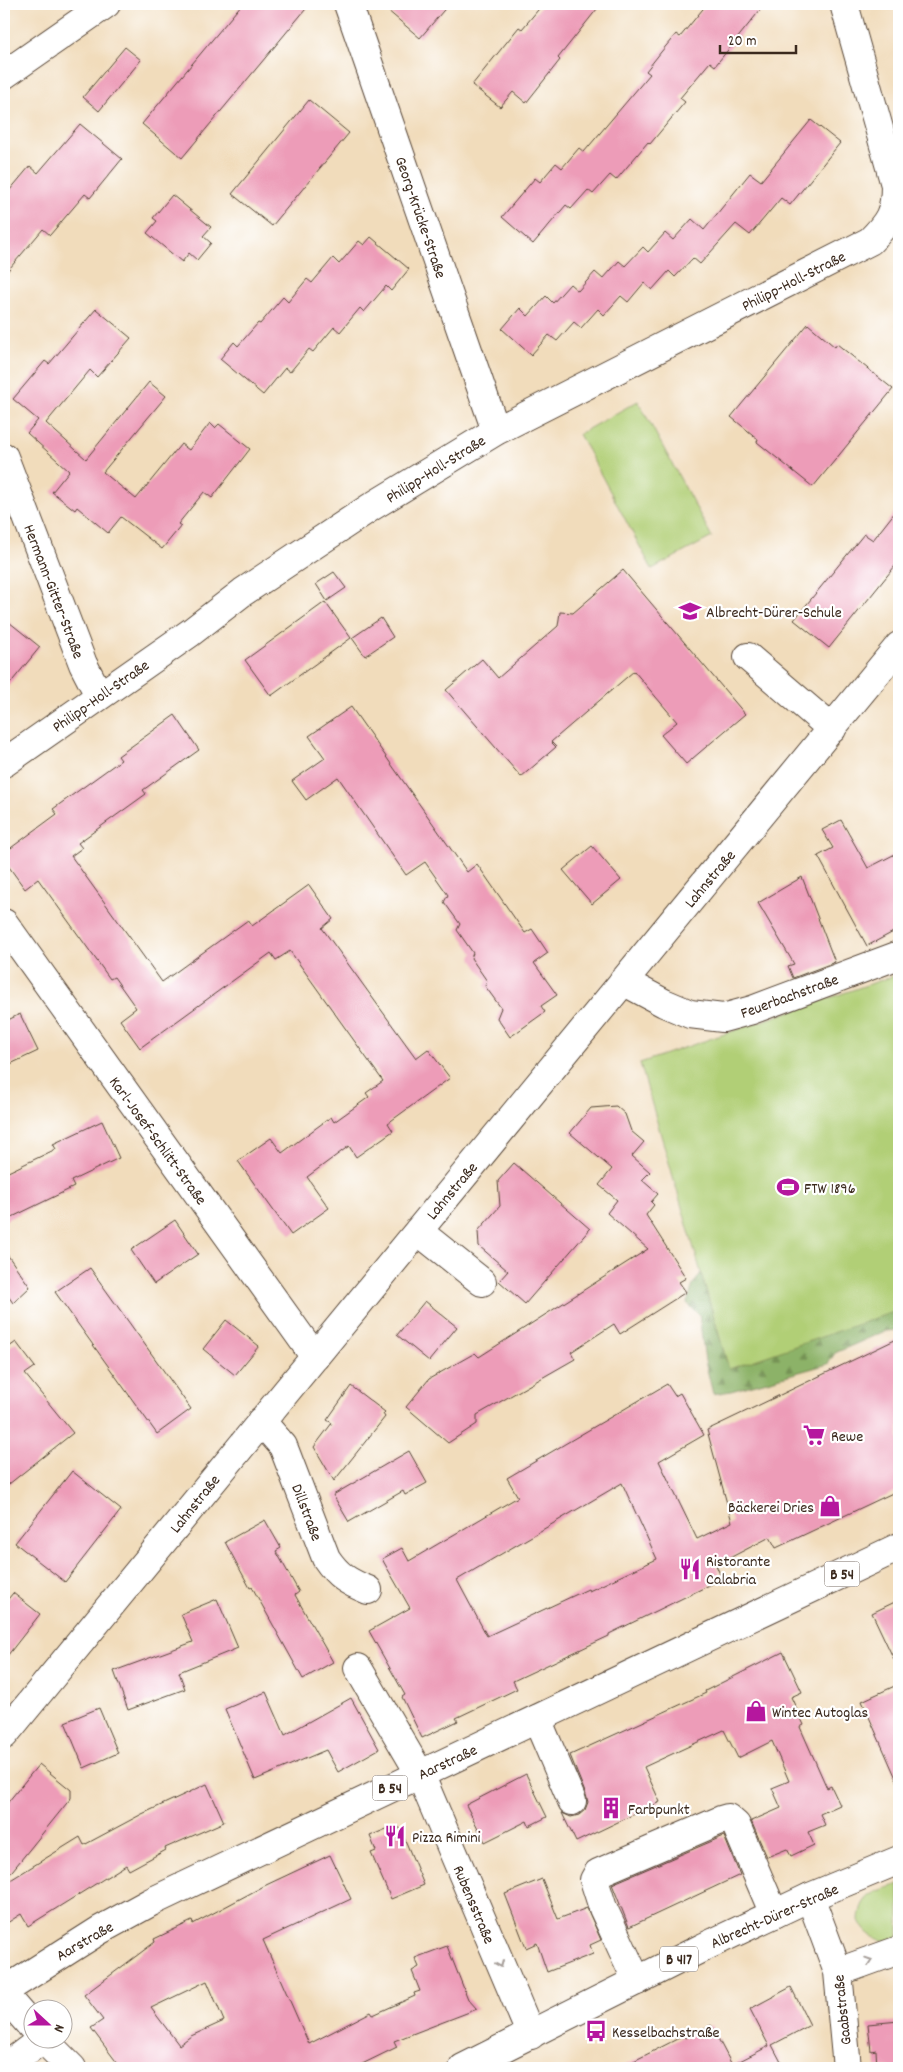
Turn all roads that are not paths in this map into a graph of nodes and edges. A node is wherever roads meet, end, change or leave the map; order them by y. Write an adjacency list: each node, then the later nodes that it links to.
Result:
1 (106, 4): 4 (street)
2 (348, 4): 5 (street, Georg-Krücke-Straße)
3 (844, 4): 5 (street, Philipp-Holl-Straße)
4 (4, 75)
5 (496, 431): 9 (street, Philipp-Holl-Straße)
6 (4, 457): 9 (street, Hermann-Gitter-Straße)
7 (899, 646): 10 (street, Lahnstraße)
8 (748, 656): 10 (street)
9 (99, 695): 11 (street, Philipp-Holl-Straße)
10 (832, 729): 14 (street, Lahnstraße)
11 (4, 763)
12 (4, 923): 17 (street, Karl-Josef-Schlitt-Straße)
13 (899, 955): 14 (street, Feuerbachstraße)
14 (623, 981): 15 (street, Lahnstraße)
15 (418, 1231): 16 (street); 17 (street, Lahnstraße)
16 (482, 1282)
17 (314, 1357): 18 (street, Lahnstraße)
18 (261, 1421): 20 (street, Dillstraße); 23 (street, Lahnstraße)
19 (899, 1547): 22 (street, Aarstraße / B 54)
20 (368, 1590)
21 (358, 1668): 24 (street)
22 (537, 1718): 24 (street, Aarstraße / B 54); 25 (street)
23 (4, 1735)
24 (420, 1774): 32 (street, Aarstraße / B 54); 35 (street, Rubensstraße, one-way to 35)
25 (572, 1801)
26 (899, 1860): 27 (street, Albrecht-Dürer-Straße / B 417)
27 (810, 1897): 28 (street, Albrecht-Dürer-Straße / B 417); 30 (street, Gaabstraße)
28 (774, 1914): 31 (street, Albrecht-Dürer-Straße / B 417); 31 (street)
29 (899, 1950): 30 (street, one-way to 29)
30 (838, 1972): 41 (street, Gaabstraße)
31 (637, 1981): 35 (street, Albrecht-Dürer-Straße / B 417)
32 (4, 1991)
33 (4, 1995): 34 (street)
34 (22, 2016)
35 (531, 2034): 40 (street, Albrecht-Dürer-Straße / B 417)
36 (28, 2050): 38 (street)
37 (53, 2050): 39 (street)
38 (4, 2068)
39 (72, 2068)
40 (463, 2068)
41 (848, 2068)

